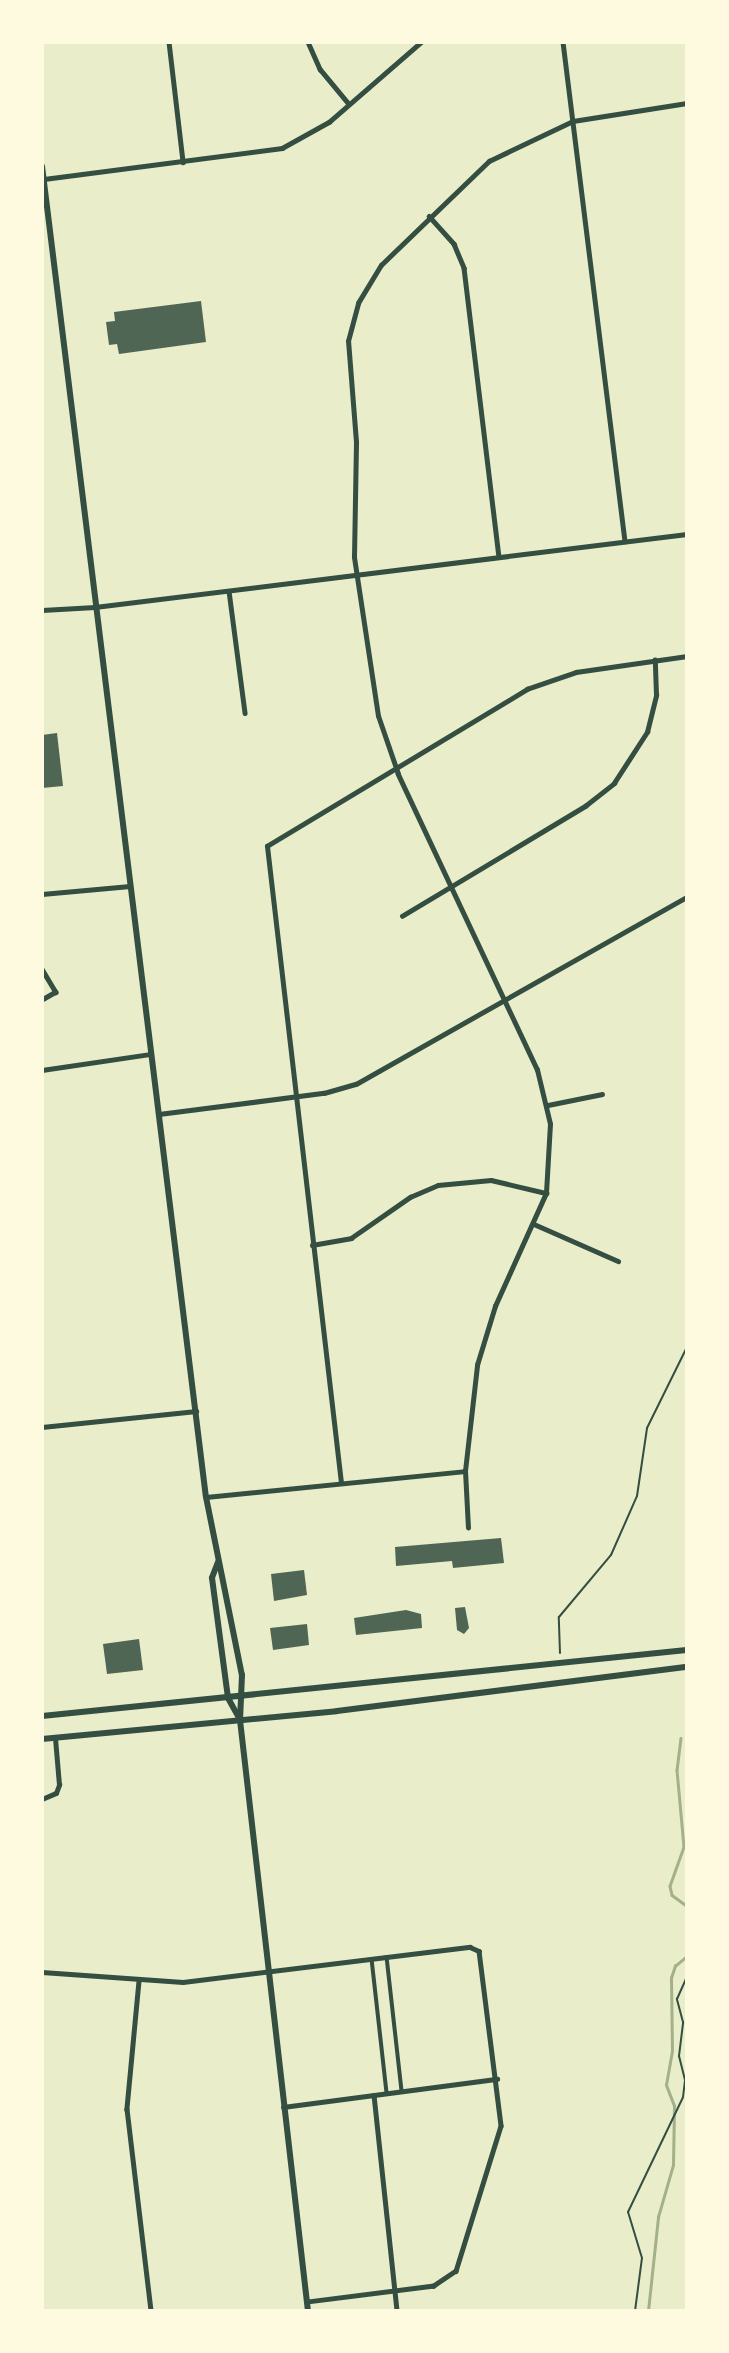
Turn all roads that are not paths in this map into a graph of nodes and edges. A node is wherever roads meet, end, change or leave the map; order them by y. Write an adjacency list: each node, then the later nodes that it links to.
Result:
1 (169, 42): 8 (street)
2 (308, 42): 6 (street)
3 (421, 42): 6 (street)
4 (563, 42): 7 (street)
5 (687, 103): 7 (street)
6 (349, 104): 8 (street)
7 (573, 121): 11 (street); 13 (street)
8 (183, 162): 10 (street)
9 (42, 166): 10 (main road)
10 (44, 179): 17 (main road)
11 (429, 216): 14 (street); 15 (street)
12 (687, 534): 13 (street)
13 (625, 542): 14 (street)
14 (499, 557): 15 (street)
15 (356, 573): 16 (street); 22 (street)
16 (229, 590): 17 (street); 21 (street)
17 (95, 607): 18 (street); 23 (main road)
18 (42, 610)
19 (687, 656): 20 (street)
20 (655, 660): 22 (street); 24 (street)
21 (244, 713)
22 (395, 766): 24 (street); 34 (street)
23 (130, 886): 25 (street); 31 (main road)
24 (451, 887): 27 (street); 30 (street)
25 (42, 894)
26 (687, 897): 30 (street)
27 (402, 916)
28 (42, 969): 29 (street)
29 (42, 1000)
30 (505, 1002): 34 (street); 35 (street)
31 (152, 1054): 32 (street); 36 (main road)
32 (42, 1070)
33 (602, 1094): 35 (street)
34 (294, 1097): 36 (street); 39 (street)
35 (548, 1105): 37 (street)
36 (159, 1114): 41 (main road)
37 (546, 1193): 38 (street); 39 (street)
38 (534, 1224): 40 (street); 43 (street)
39 (312, 1245): 44 (street)
40 (618, 1261)
41 (196, 1411): 42 (street); 45 (main road)
42 (42, 1427)
43 (465, 1471): 44 (street); 46 (street)
44 (341, 1483): 45 (street)
45 (206, 1496): 47 (main road)
46 (468, 1528)
47 (218, 1562): 50 (main road); 51 (main road)
48 (687, 1650): 50 (main road)
49 (687, 1667): 53 (main road)
50 (244, 1696): 51 (main road); 53 (main road)
51 (228, 1698): 52 (main road); 53 (main road)
52 (42, 1716)
53 (240, 1720): 54 (main road); 60 (main road)
54 (55, 1737): 55 (main road); 56 (street)
55 (42, 1739)
56 (42, 1799)
57 (387, 1957): 58 (street); 62 (street); 63 (street)
58 (372, 1959): 60 (street); 64 (street)
59 (42, 1972): 61 (street)
60 (268, 1972): 61 (street); 66 (main road)
61 (139, 1981): 69 (street)
62 (497, 2079): 63 (street); 67 (street)
63 (402, 2091): 64 (street)
64 (387, 2093): 65 (street)
65 (374, 2095): 66 (street); 67 (street)
66 (282, 2107): 68 (main road)
67 (394, 2291): 68 (street); 71 (street)
68 (307, 2302): 70 (main road)
69 (151, 2311)
70 (308, 2311)
71 (397, 2311)

